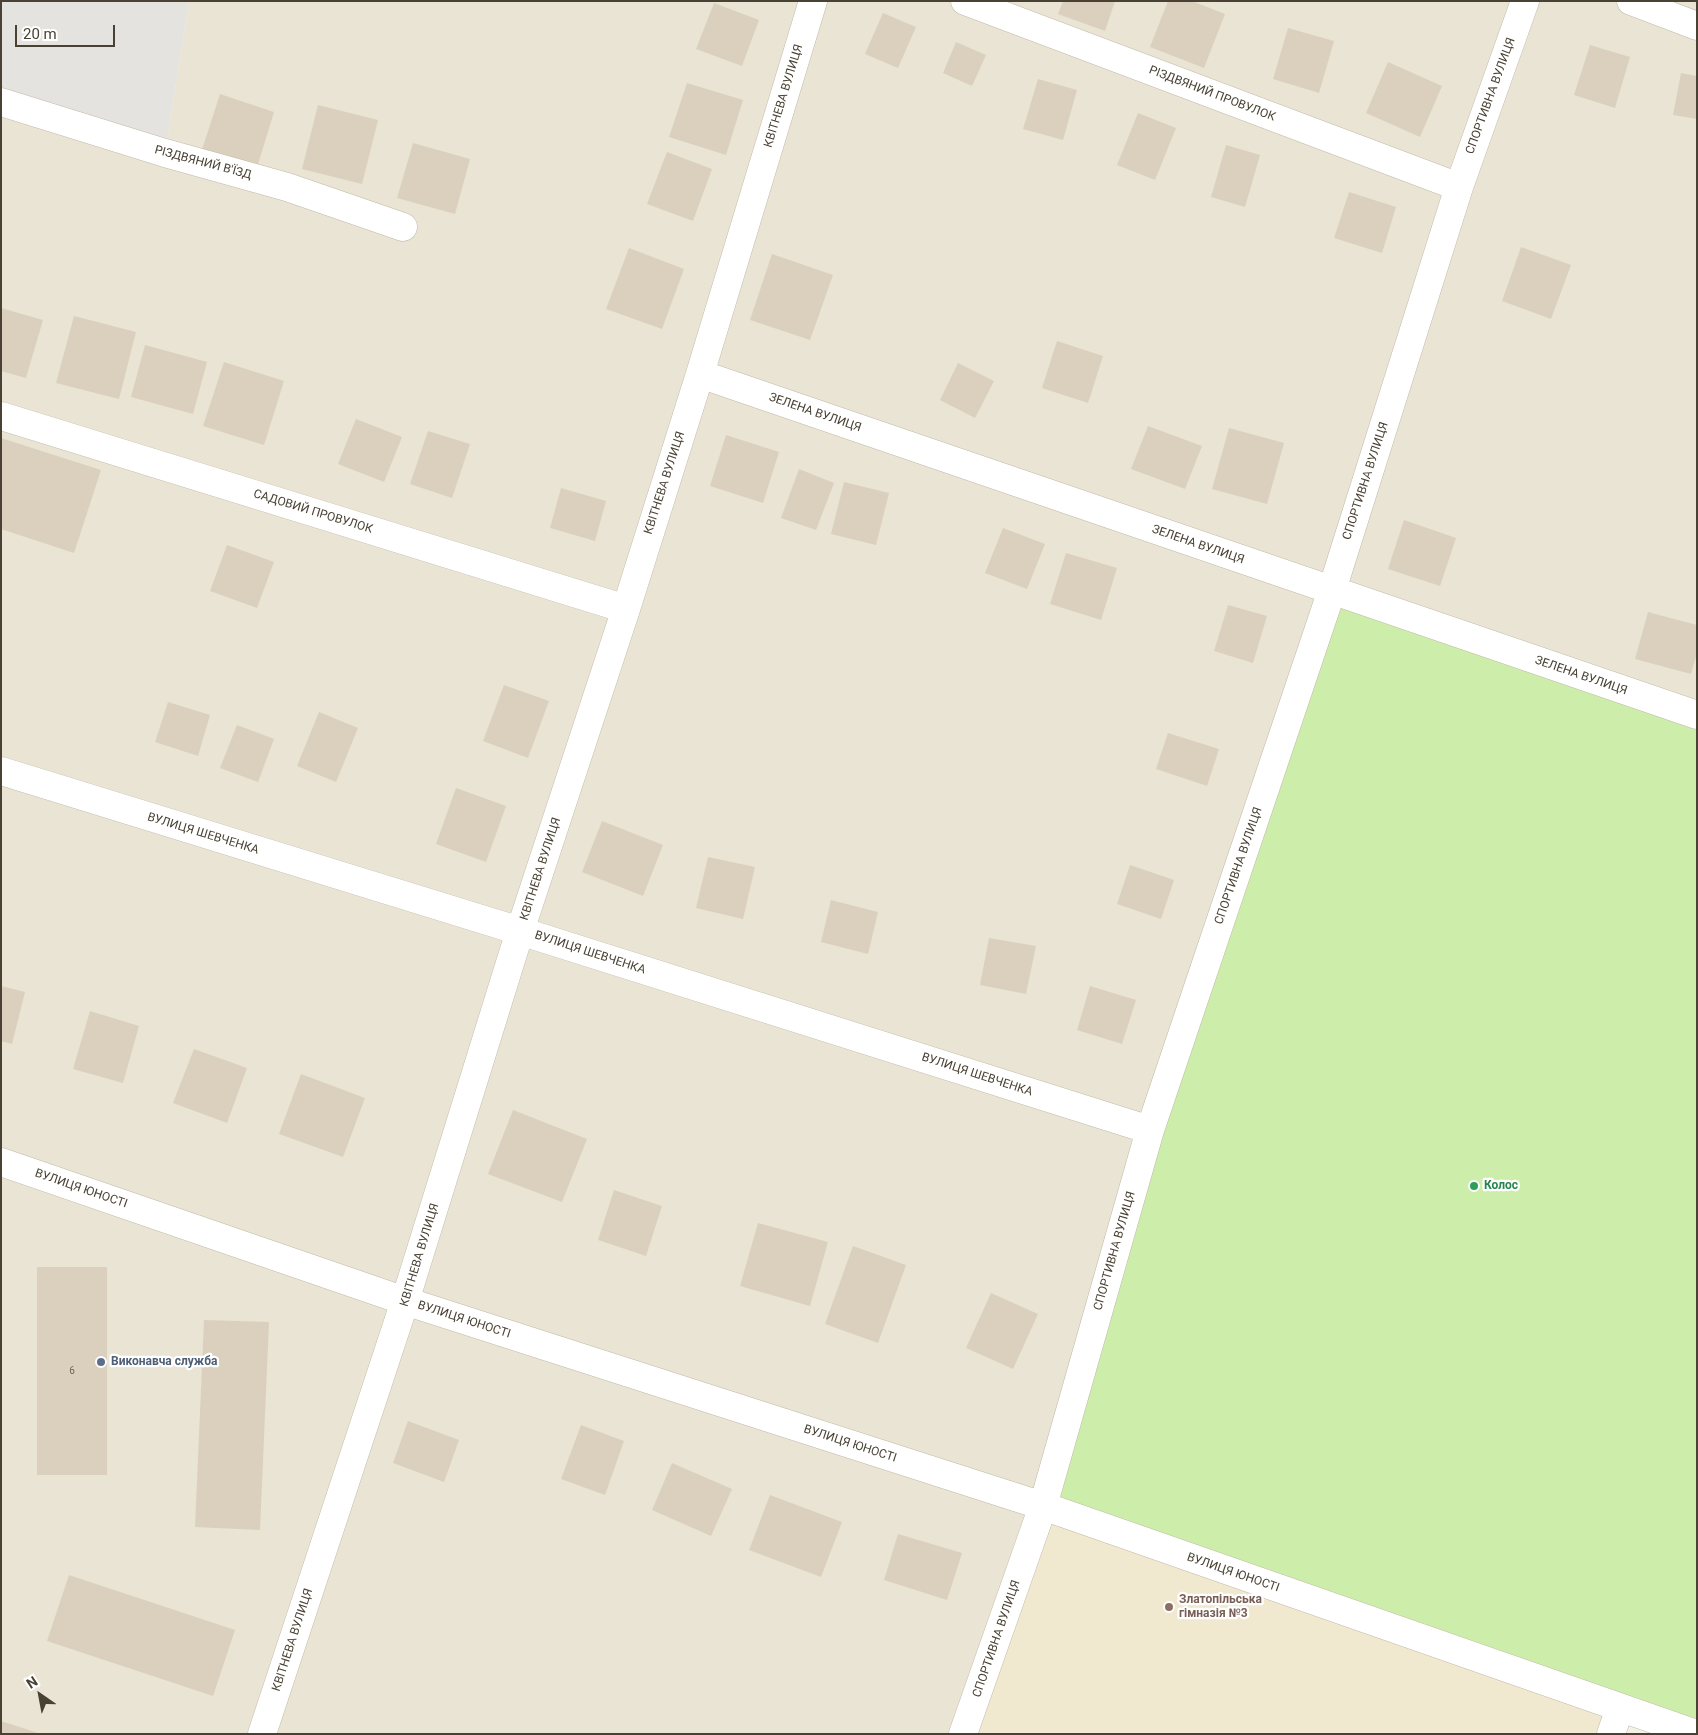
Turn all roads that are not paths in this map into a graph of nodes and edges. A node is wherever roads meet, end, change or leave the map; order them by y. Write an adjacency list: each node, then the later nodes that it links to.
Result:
1 (813, 1): 9 (street, КВІТНЕВА ВУЛИЦЯ)
2 (965, 1): 7 (street, РІЗДВЯНИЙ ПРОВУЛОК)
3 (1525, 1): 7 (street, СПОРТИВНА ВУЛИЦЯ)
4 (1631, 1): 5 (street)
5 (1697, 26)
6 (1, 102): 8 (street, РІЗДВЯНИЙ В'ЇЗД)
7 (1459, 186): 11 (street, СПОРТИВНА ВУЛИЦЯ)
8 (403, 227)
9 (700, 374): 11 (street, ЗЕЛЕНА ВУЛИЦЯ); 12 (street, КВІТНЕВА ВУЛИЦЯ)
10 (1, 416): 12 (street, САДОВИЙ ПРОВУЛОК)
11 (1332, 590): 13 (street, ЗЕЛЕНА ВУЛИЦЯ); 16 (street, СПОРТИВНА ВУЛИЦЯ)
12 (626, 609): 15 (street, КВІТНЕВА ВУЛИЦЯ)
13 (1697, 715)
14 (1, 771): 15 (street, ВУЛИЦЯ ШЕВЧЕНКА)
15 (520, 931): 16 (street, ВУЛИЦЯ ШЕВЧЕНКА); 18 (street, КВІТНЕВА ВУЛИЦЯ)
16 (1150, 1130): 19 (street, СПОРТИВНА ВУЛИЦЯ)
17 (1, 1162): 18 (street, ВУЛИЦЯ ЮНОСТІ)
18 (406, 1301): 19 (street, ВУЛИЦЯ ЮНОСТІ); 21 (street, КВІТНЕВА ВУЛИЦЯ)
19 (1043, 1506): 20 (street, ВУЛИЦЯ ЮНОСТІ); 22 (street, СПОРТИВНА ВУЛИЦЯ)
20 (1620, 1708): 23 (street); 24 (street, ВУЛИЦЯ ЮНОСТІ)
21 (262, 1734)
22 (963, 1734)
23 (1611, 1734)
24 (1696, 1734)

